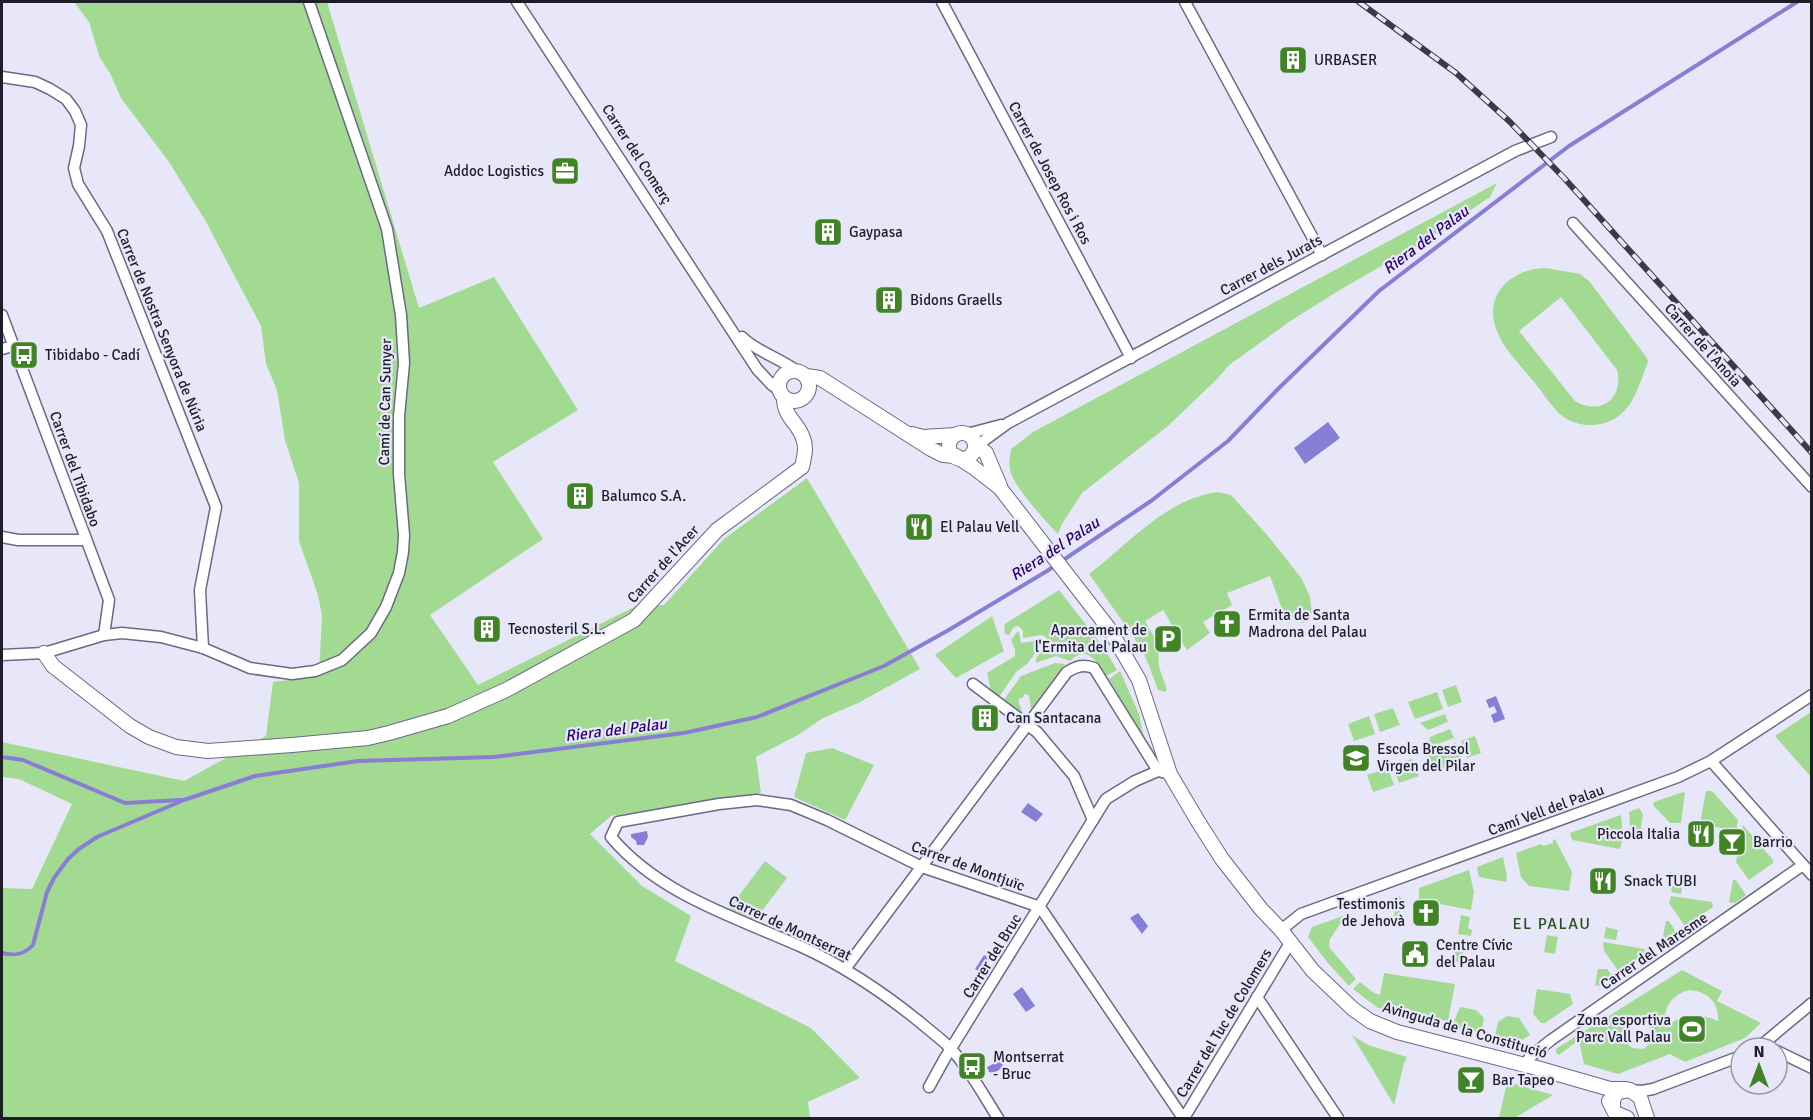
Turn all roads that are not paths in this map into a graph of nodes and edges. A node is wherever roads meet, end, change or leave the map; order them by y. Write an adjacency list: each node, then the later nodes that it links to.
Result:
1 (309, 2): 31 (street, Camí de Can Sunyer)
2 (517, 2): 10 (street, Carrer del Comerç)
3 (942, 2): 13 (street, Carrer de Josep Ros i Ros)
4 (1185, 2): 8 (street)
5 (2, 77): 31 (street, Carrer de Nostra Senyora de Núria)
6 (1551, 137): 8 (street, Carrer dels Jurats)
7 (1573, 223): 26 (street, Carrer de l'Anoia)
8 (1322, 255): 13 (street, Carrer dels Jurats)
9 (2, 315): 11 (street, Carrer del Tibidabo)
10 (728, 325): 14 (street, Carrer del Comerç); 17 (street, Carrer del Comerç)
11 (13, 346): 12 (street); 29 (street, Carrer del Tibidabo)
12 (2, 349)
13 (1131, 358): 19 (street, Carrer dels Jurats)
14 (802, 374): 15 (street, Carrer del Comerç); 16 (street); 17 (street)
15 (838, 390): 16 (street); 21 (street, Carrer del Comerç)
16 (809, 391): 18 (street)
17 (782, 394): 18 (street); 20 (street, Carrer del Comerç)
18 (798, 401): 20 (street)
19 (1008, 423): 22 (street, Carrer dels Jurats); 23 (street, Carrer dels Jurats)
20 (799, 429): 32 (street, Carrer de l'Acer)
21 (902, 431): 23 (street, Carrer del Comerç); 25 (street, Carrer del Comerç)
22 (992, 435): 23 (street, Carrer dels Jurats); 24 (street)
23 (966, 438): 24 (street); 25 (street); 25 (street)
24 (986, 453): 27 (street)
25 (956, 456): 27 (street, Carrer del Comerç)
26 (1812, 487)
27 (1000, 488): 38 (street)
28 (2, 537): 29 (street)
29 (86, 540): 30 (street, Carrer del Tibidabo)
30 (104, 635): 31 (street, Camí de Can Sunyer); 32 (street, Camí de Can Sunyer)
31 (203, 648)
32 (44, 654): 33 (street, Camí de Can Sunyer)
33 (2, 656)
34 (973, 684): 36 (street)
35 (1812, 695): 37 (street, Camí Vell del Palau)
36 (1028, 726): 38 (street); 39 (street); 42 (street)
37 (1711, 761): 41 (street); 45 (street, Camí Vell del Palau)
38 (1164, 772): 39 (street, Carrer del Bruc); 45 (street, Avinguda de la Constitució)
39 (1093, 820): 44 (street, Carrer del Bruc)
40 (613, 830): 42 (street, Carrer de Montjuïc); 47 (street, Carrer de Montserrat)
41 (1803, 865): 43 (street); 54 (street, Carrer del Maresme)
42 (922, 867): 44 (street, Carrer de Montjuïc); 47 (street)
43 (1812, 875)
44 (1040, 908): 51 (street, Carrer del Bruc); 63 (street)
45 (1281, 930): 46 (street, Avinguda de la Constitució)
46 (1290, 943): 48 (street, Carrer del Tuc de Colomers); 54 (street, Avinguda de la Constitució)
47 (845, 969): 51 (street, Carrer de Montserrat)
48 (1257, 998): 63 (street, Carrer del Tuc de Colomers); 64 (street)
49 (1812, 1003): 50 (street)
50 (1776, 1036)
51 (952, 1050): 57 (street, Carrer del Bruc); 62 (street, Carrer de Montserrat)
52 (1789, 1057): 55 (street)
53 (1729, 1060): 59 (street)
54 (1525, 1065): 56 (street, Avinguda de la Constitució)
55 (1812, 1068)
56 (1589, 1084): 58 (street, Avinguda de la Constitució); 61 (street)
57 (929, 1087)
58 (1628, 1089): 59 (street); 60 (street); 61 (street)
59 (1653, 1089): 60 (street)
60 (1642, 1112): 61 (street)
61 (1624, 1116)
62 (998, 1119)
63 (1184, 1119)
64 (1338, 1119)

